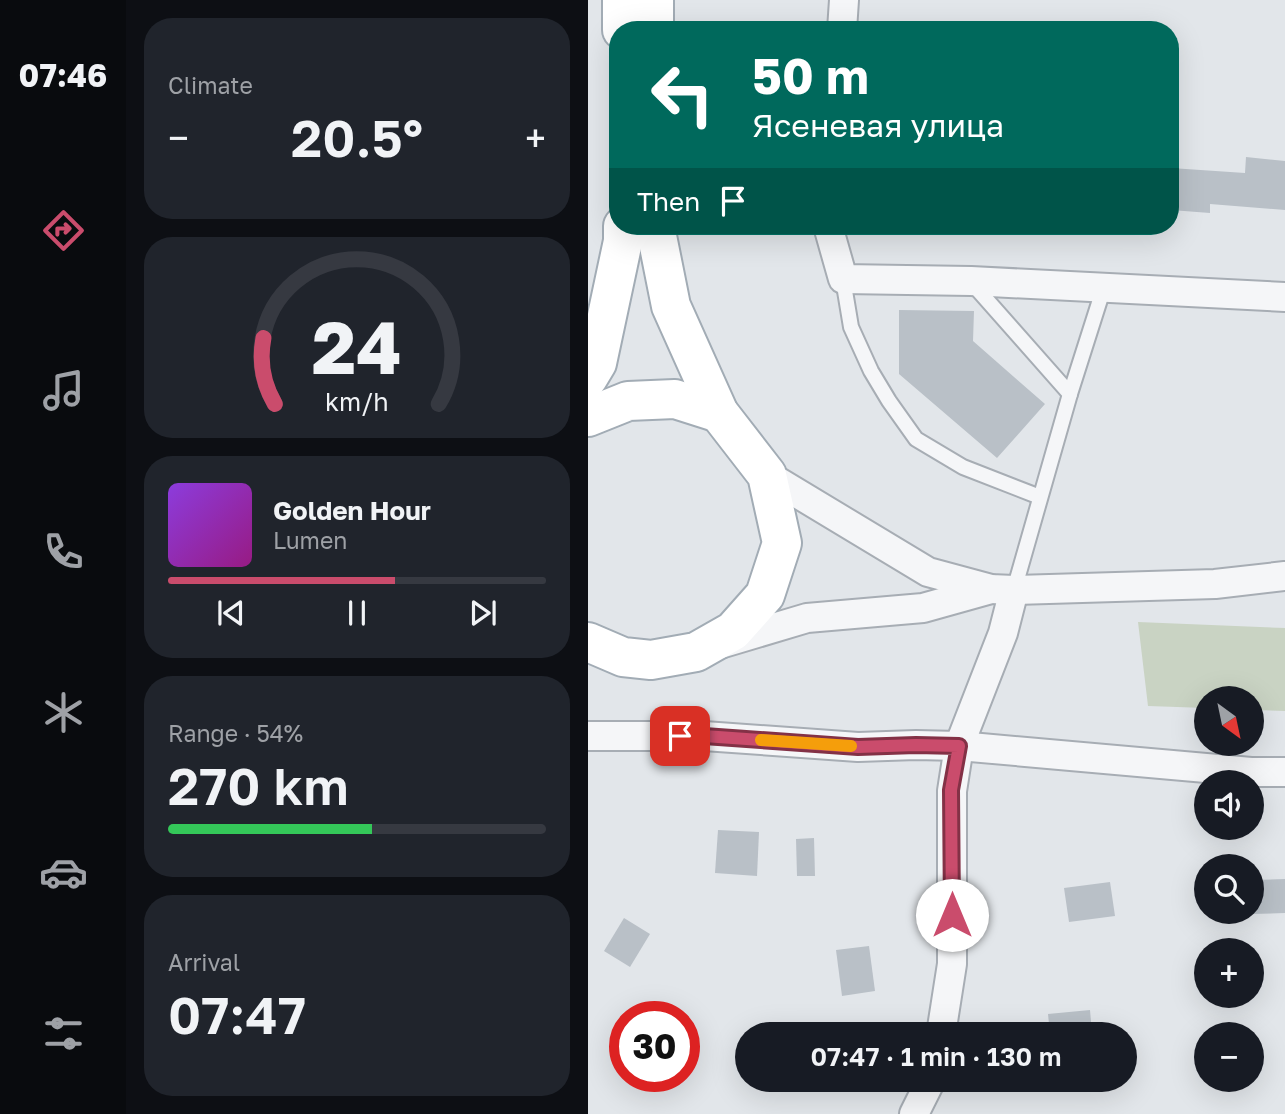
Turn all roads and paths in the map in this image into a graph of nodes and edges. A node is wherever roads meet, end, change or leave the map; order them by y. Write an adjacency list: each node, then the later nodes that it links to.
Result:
1 (622, 0): 4 (main road)
2 (654, 0): 5 (main road)
3 (844, 0): 6 (street)
4 (622, 21)
5 (654, 21)
6 (843, 21)
7 (622, 235): 14 (main road)
8 (657, 235): 16 (main road)
9 (831, 235): 10 (street)
10 (843, 279): 11 (street); 19 (lane)
11 (971, 281): 12 (street); 15 (lane)
12 (1104, 287): 13 (street); 15 (lane)
13 (1285, 296)
14 (588, 378)
15 (1070, 394): 19 (lane)
16 (719, 413): 17 (main road); 18 (main road)
17 (588, 417)
18 (767, 475): 21 (street); 23 (main road)
19 (1040, 497): 21 (lane)
20 (1285, 576): 21 (street)
21 (1002, 589): 23 (street); 25 (street)
22 (588, 642): 23 (main road)
23 (696, 652)
24 (588, 736): 25 (street)
25 (959, 746): 26 (street); 27 (street)
26 (1285, 772)
27 (943, 1022)
28 (925, 1092): 29 (street)
29 (914, 1114)

